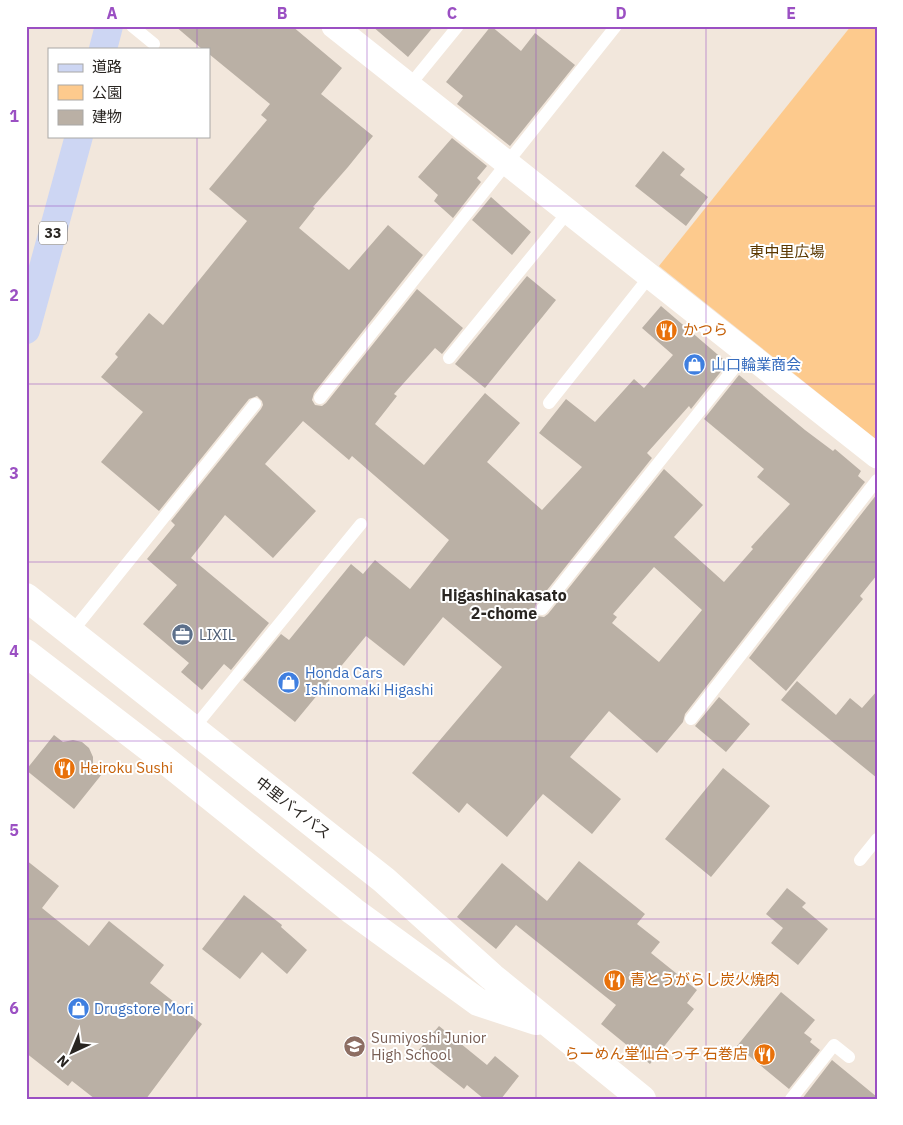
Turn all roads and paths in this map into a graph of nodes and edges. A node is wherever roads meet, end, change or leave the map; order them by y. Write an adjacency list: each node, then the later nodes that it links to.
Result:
1 (109, 26): 7 (main road)
2 (132, 26): 6 (lane)
3 (334, 26): 8 (street)
4 (458, 26): 8 (lane)
5 (616, 26): 10 (lane)
6 (154, 44)
7 (103, 48)
8 (409, 86): 10 (street)
9 (78, 138): 13 (main road, 33)
10 (507, 164): 11 (street); 17 (lane)
11 (568, 212): 12 (street); 16 (lane)
12 (650, 276): 15 (street); 18 (lane)
13 (31, 296): 14 (main road, 33)
14 (26, 330)
15 (746, 352): 20 (street); 24 (lane)
16 (449, 358)
17 (320, 398)
18 (549, 402)
19 (254, 404): 25 (lane)
20 (877, 456)
21 (877, 480): 27 (lane)
22 (361, 524): 28 (lane)
23 (26, 597): 25 (street, 中里バイパス)
24 (542, 609)
25 (71, 633): 28 (street, 中里バイパス)
26 (26, 652): 31 (street, 中里バイパス)
27 (691, 719)
28 (193, 728): 31 (street, 中里バイパス)
29 (877, 839): 30 (lane)
30 (860, 860)
31 (552, 1026): 33 (street, 中里バイパス)
32 (849, 1057): 34 (lane)
33 (642, 1099)
34 (791, 1099)

